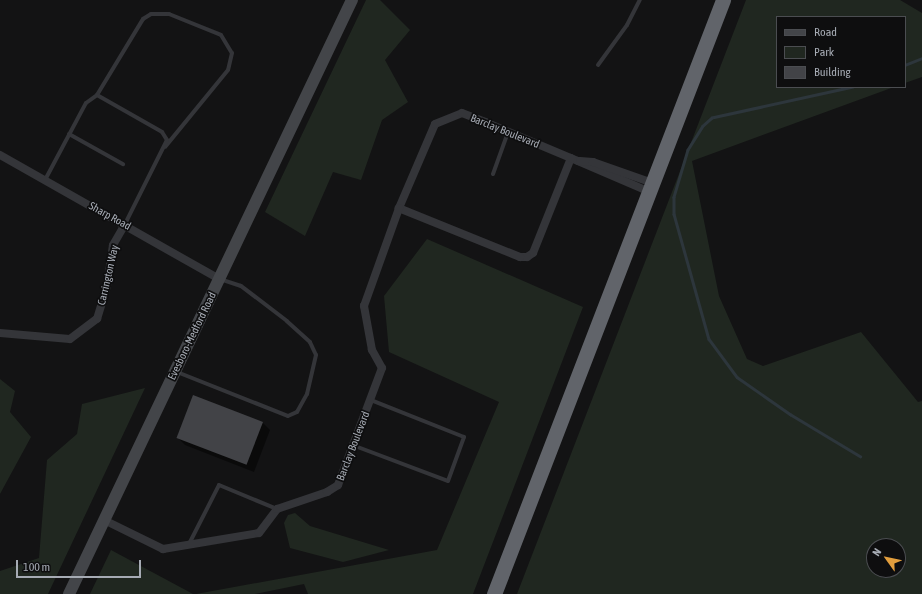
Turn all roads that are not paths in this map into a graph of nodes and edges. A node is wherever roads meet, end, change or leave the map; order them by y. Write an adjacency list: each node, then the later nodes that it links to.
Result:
1 (352, 0): 17 (street, Evesboro-Medford Road)
2 (640, 0): 4 (lane)
3 (723, 0): 14 (highway)
4 (598, 65)
5 (97, 95): 7 (lane); 8 (lane); 8 (lane)
6 (509, 132): 10 (street, Barclay Boulevard); 12 (lane); 15 (street, Barclay Boulevard)
7 (69, 134): 11 (lane); 13 (lane)
8 (165, 147): 16 (lane)
9 (0, 155): 13 (street, Sharp Road)
10 (575, 159): 14 (street, Barclay Boulevard); 15 (street)
11 (124, 164)
12 (493, 174)
13 (45, 180): 16 (street, Sharp Road)
14 (651, 188): 26 (highway)
15 (399, 208): 20 (street, Barclay Boulevard)
16 (126, 224): 17 (street, Sharp Road); 18 (street, Carrington Way)
17 (219, 278): 19 (street, Evesboro-Medford Road); 19 (lane)
18 (0, 333)
19 (175, 371): 23 (street, Evesboro-Medford Road)
20 (371, 400): 21 (street, Barclay Boulevard); 21 (lane)
21 (355, 446): 22 (street, Barclay Boulevard)
22 (277, 509): 24 (street); 24 (lane)
23 (104, 520): 24 (street); 25 (street, Evesboro-Medford Road)
24 (188, 544)
25 (69, 594)
26 (494, 594)

